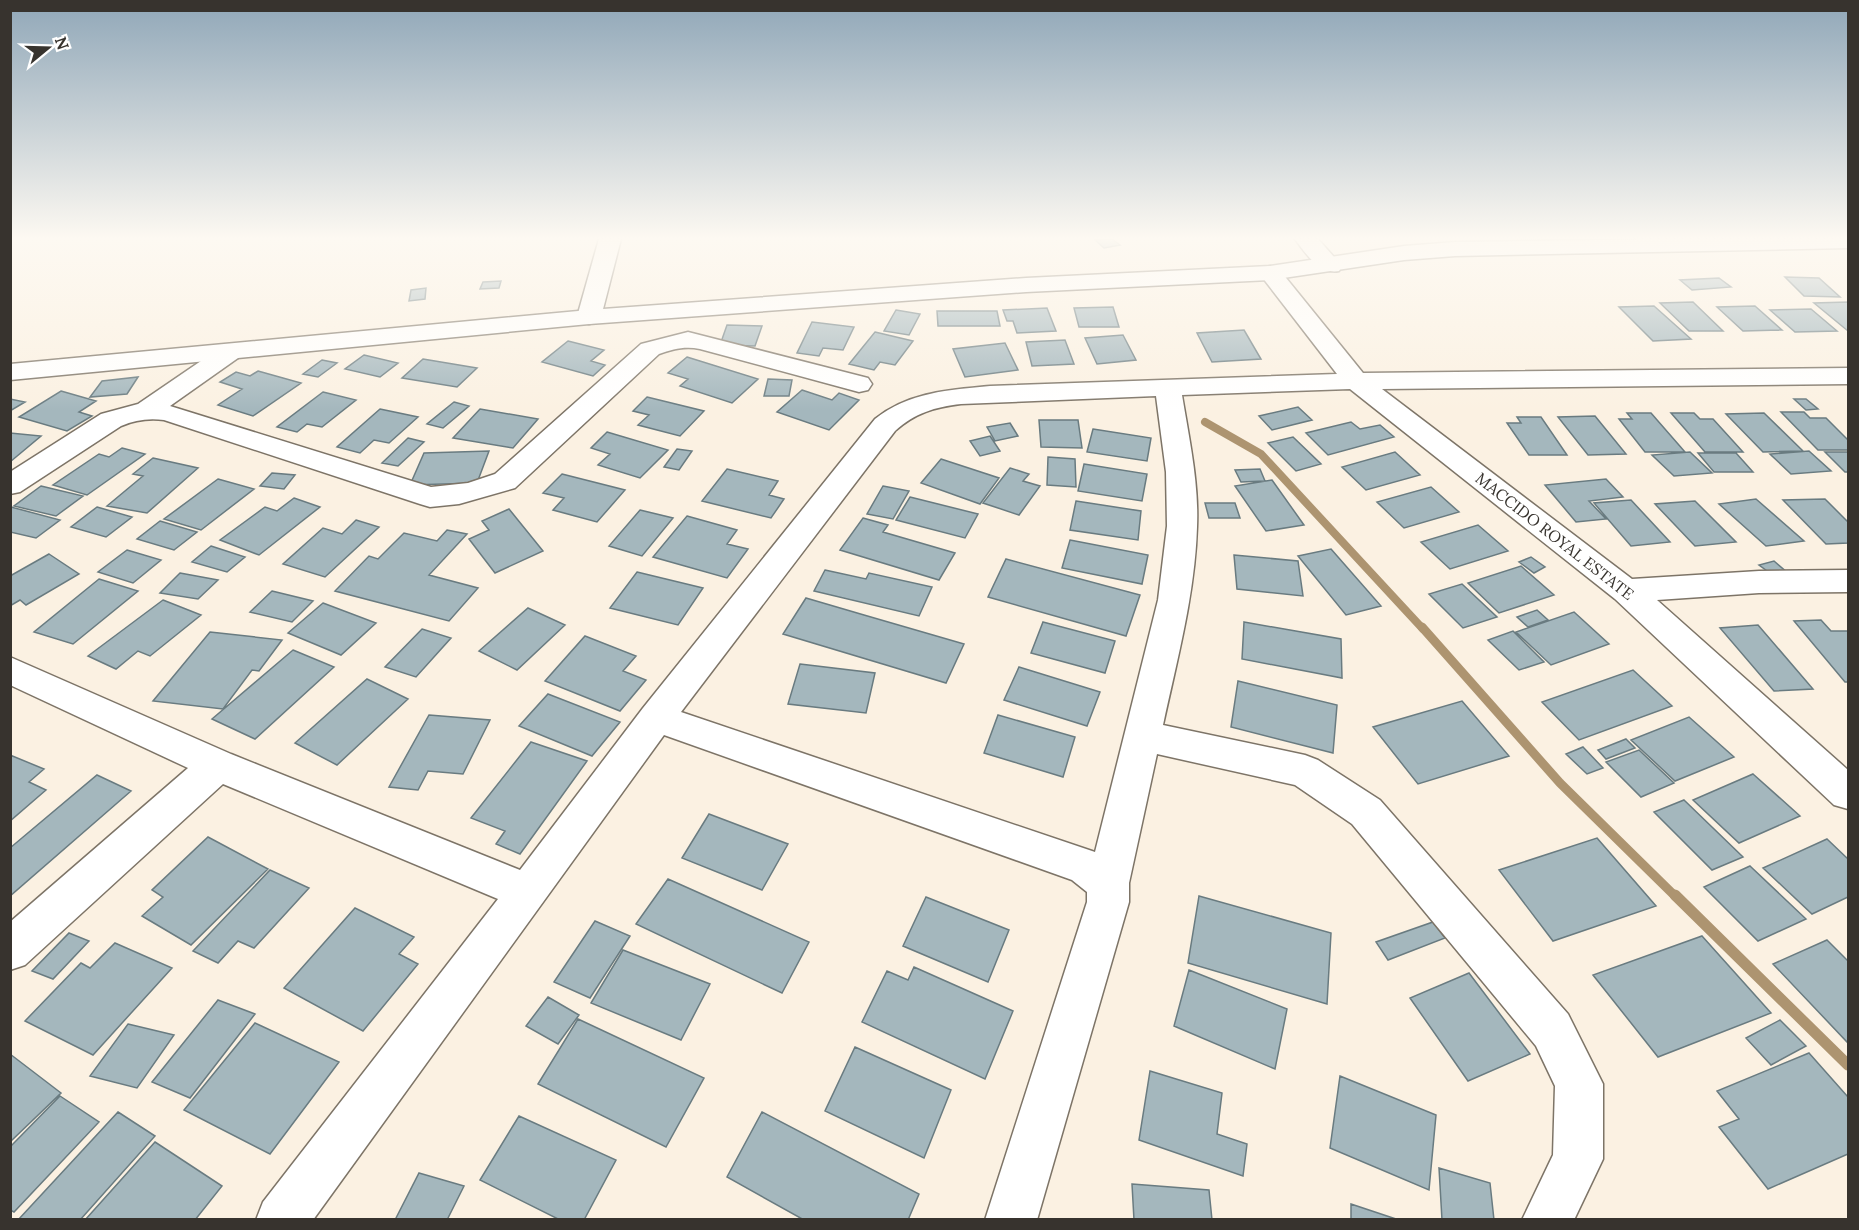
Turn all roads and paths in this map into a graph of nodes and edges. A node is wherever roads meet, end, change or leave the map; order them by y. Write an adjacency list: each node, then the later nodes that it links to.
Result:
1 (595, 296): 4 (street)
2 (866, 296): 4 (street)
3 (1289, 296): 8 (street, MACCIDO ROYAL ESTATE)
4 (589, 317): 5 (street)
5 (229, 353): 6 (street); 11 (street)
6 (10, 372)
7 (1848, 376): 8 (street)
8 (1356, 381): 10 (street); 14 (street, MACCIDO ROYAL ESTATE)
9 (859, 384): 11 (street)
10 (1168, 387): 16 (street); 17 (street)
11 (148, 409): 12 (street)
12 (10, 485)
13 (1848, 581): 14 (street)
14 (1626, 591): 19 (street, MACCIDO ROYAL ESTATE)
15 (10, 670): 18 (street)
16 (656, 718): 20 (street); 21 (street)
17 (1143, 736): 20 (street); 25 (street)
18 (218, 765): 21 (street); 22 (street)
19 (1848, 793)
20 (1108, 883): 24 (street)
21 (528, 892): 23 (street)
22 (10, 950)
23 (281, 1220)
24 (1011, 1220)
25 (1547, 1220)

